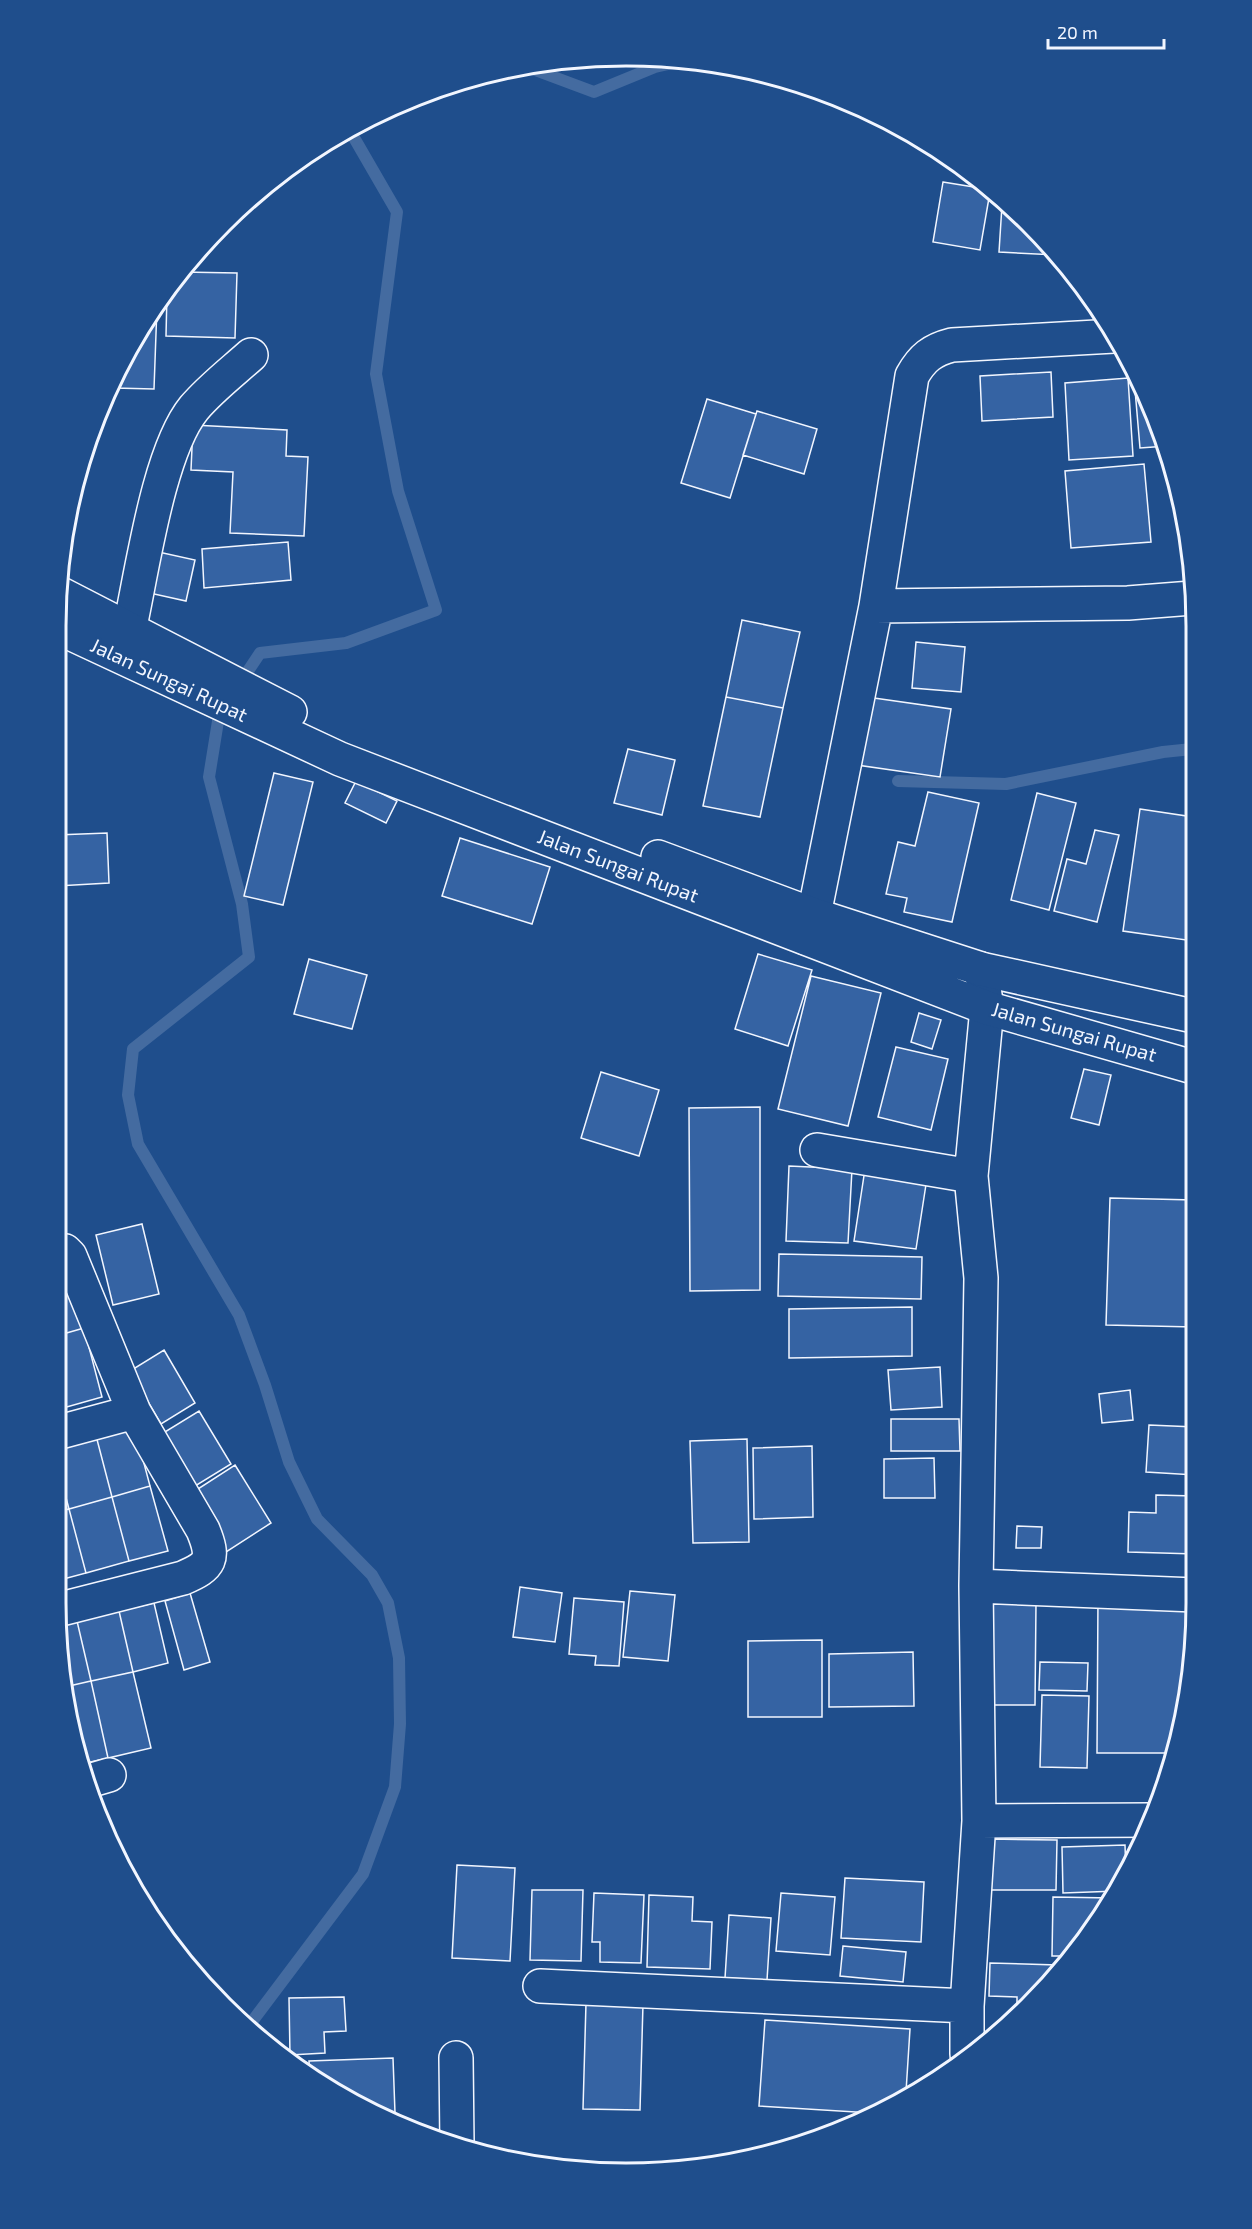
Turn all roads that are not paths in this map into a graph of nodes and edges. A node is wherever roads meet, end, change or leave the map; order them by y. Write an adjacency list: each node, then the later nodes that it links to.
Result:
1 (1105, 336): 5 (street)
2 (251, 355): 7 (street)
3 (67, 597): 7 (street, Jalan Sungai Rupat)
4 (1185, 599): 5 (street)
5 (876, 606): 9 (street)
6 (66, 630): 8 (street, Jalan Sungai Rupat)
7 (129, 631): 8 (street, Jalan Sungai Rupat)
8 (154, 659): 9 (street, Jalan Sungai Rupat)
9 (810, 927): 10 (street, Jalan Sungai Rupat); 11 (street, Jalan Sungai Rupat)
10 (981, 969): 11 (street); 12 (street, Jalan Sungai Rupat)
11 (987, 1008): 13 (street, Jalan Sungai Rupat); 15 (street)
12 (1186, 1014)
13 (1186, 1065)
14 (817, 1150): 15 (street)
15 (971, 1176): 19 (street)
16 (66, 1252): 17 (street)
17 (134, 1412): 18 (street); 21 (street)
18 (66, 1430)
19 (976, 1586): 20 (street); 23 (street)
20 (1186, 1595)
21 (66, 1608)
22 (1142, 1820): 23 (street)
23 (979, 1821): 25 (street)
24 (540, 1986): 25 (street)
25 (967, 2006): 26 (street)
26 (967, 2047)
27 (456, 2058): 28 (street)
28 (457, 2136)

